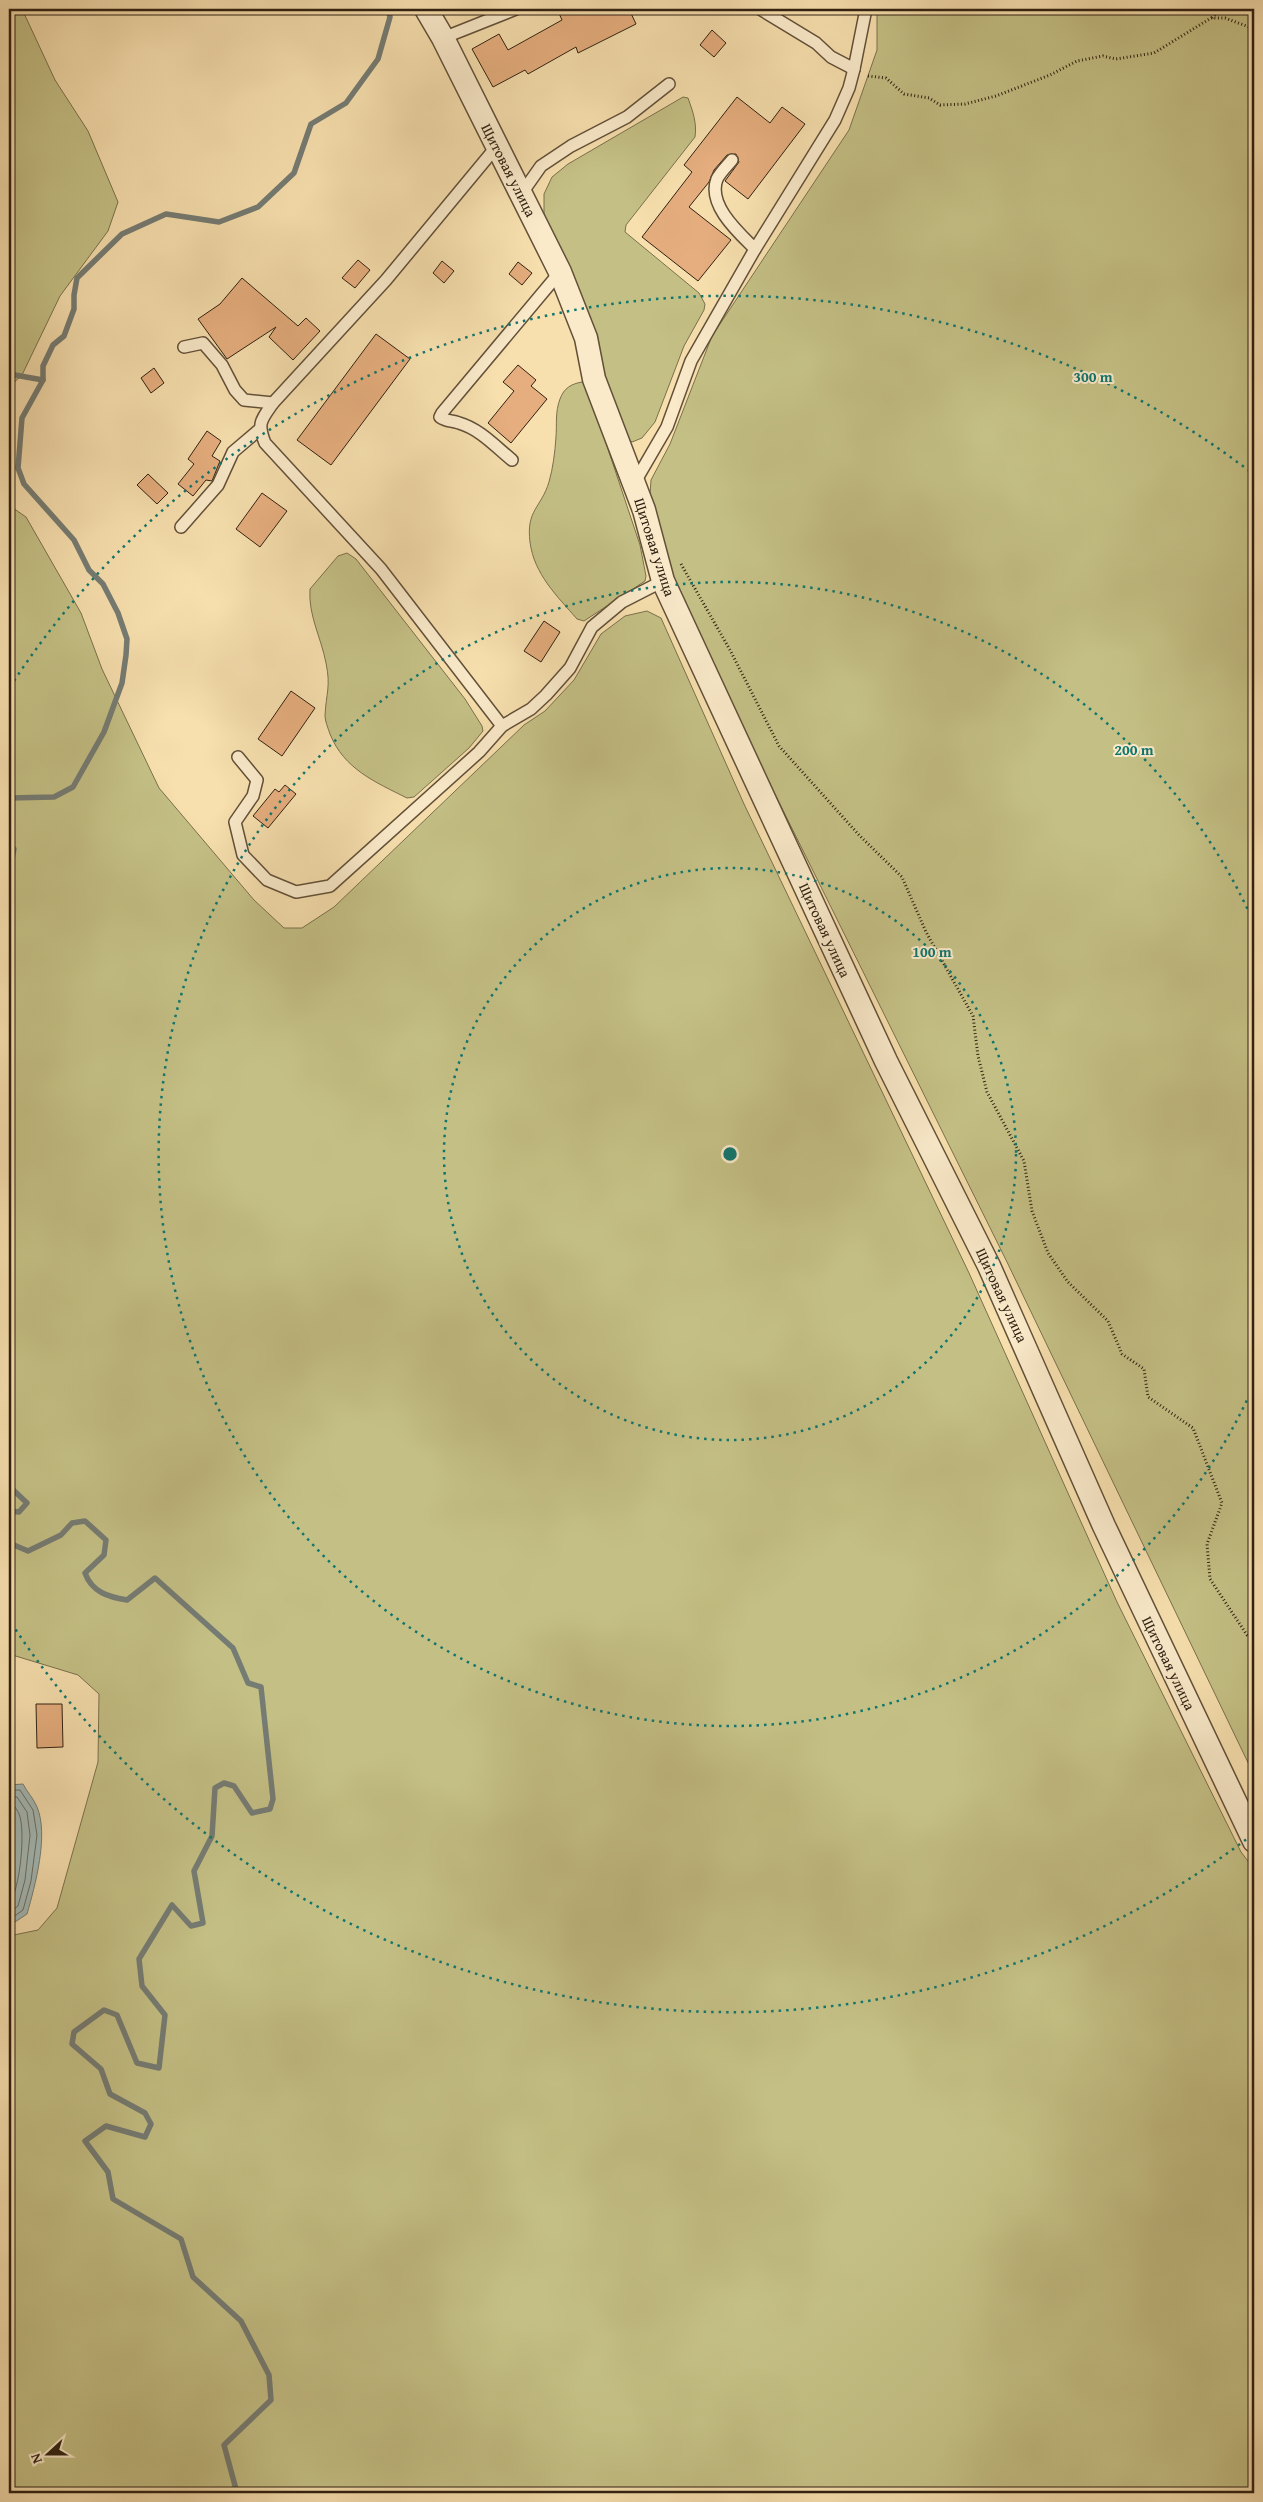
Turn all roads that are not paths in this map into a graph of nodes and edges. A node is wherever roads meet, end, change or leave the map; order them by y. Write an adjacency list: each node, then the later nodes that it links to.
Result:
1 (426, 9): 5 (street, Щитовая улица)
2 (516, 9): 5 (lane)
3 (760, 9): 6 (lane)
4 (866, 9): 6 (lane)
5 (443, 38): 8 (street, Щитовая улица)
6 (854, 69): 11 (lane)
7 (669, 84): 10 (lane)
8 (497, 146): 10 (street, Щитовая улица); 14 (lane)
9 (732, 160): 11 (lane)
10 (522, 193): 12 (street, Щитовая улица)
11 (755, 249): 17 (lane)
12 (560, 272): 16 (lane); 17 (street, Щитовая улица)
13 (184, 347): 14 (lane)
14 (273, 403): 15 (lane)
15 (260, 429): 18 (lane); 20 (lane)
16 (512, 460)
17 (635, 482): 19 (street, Щитовая улица)
18 (181, 527)
19 (663, 581): 20 (lane); 22 (street, Щитовая улица)
20 (502, 726): 21 (lane)
21 (238, 757)
22 (1254, 1841)

